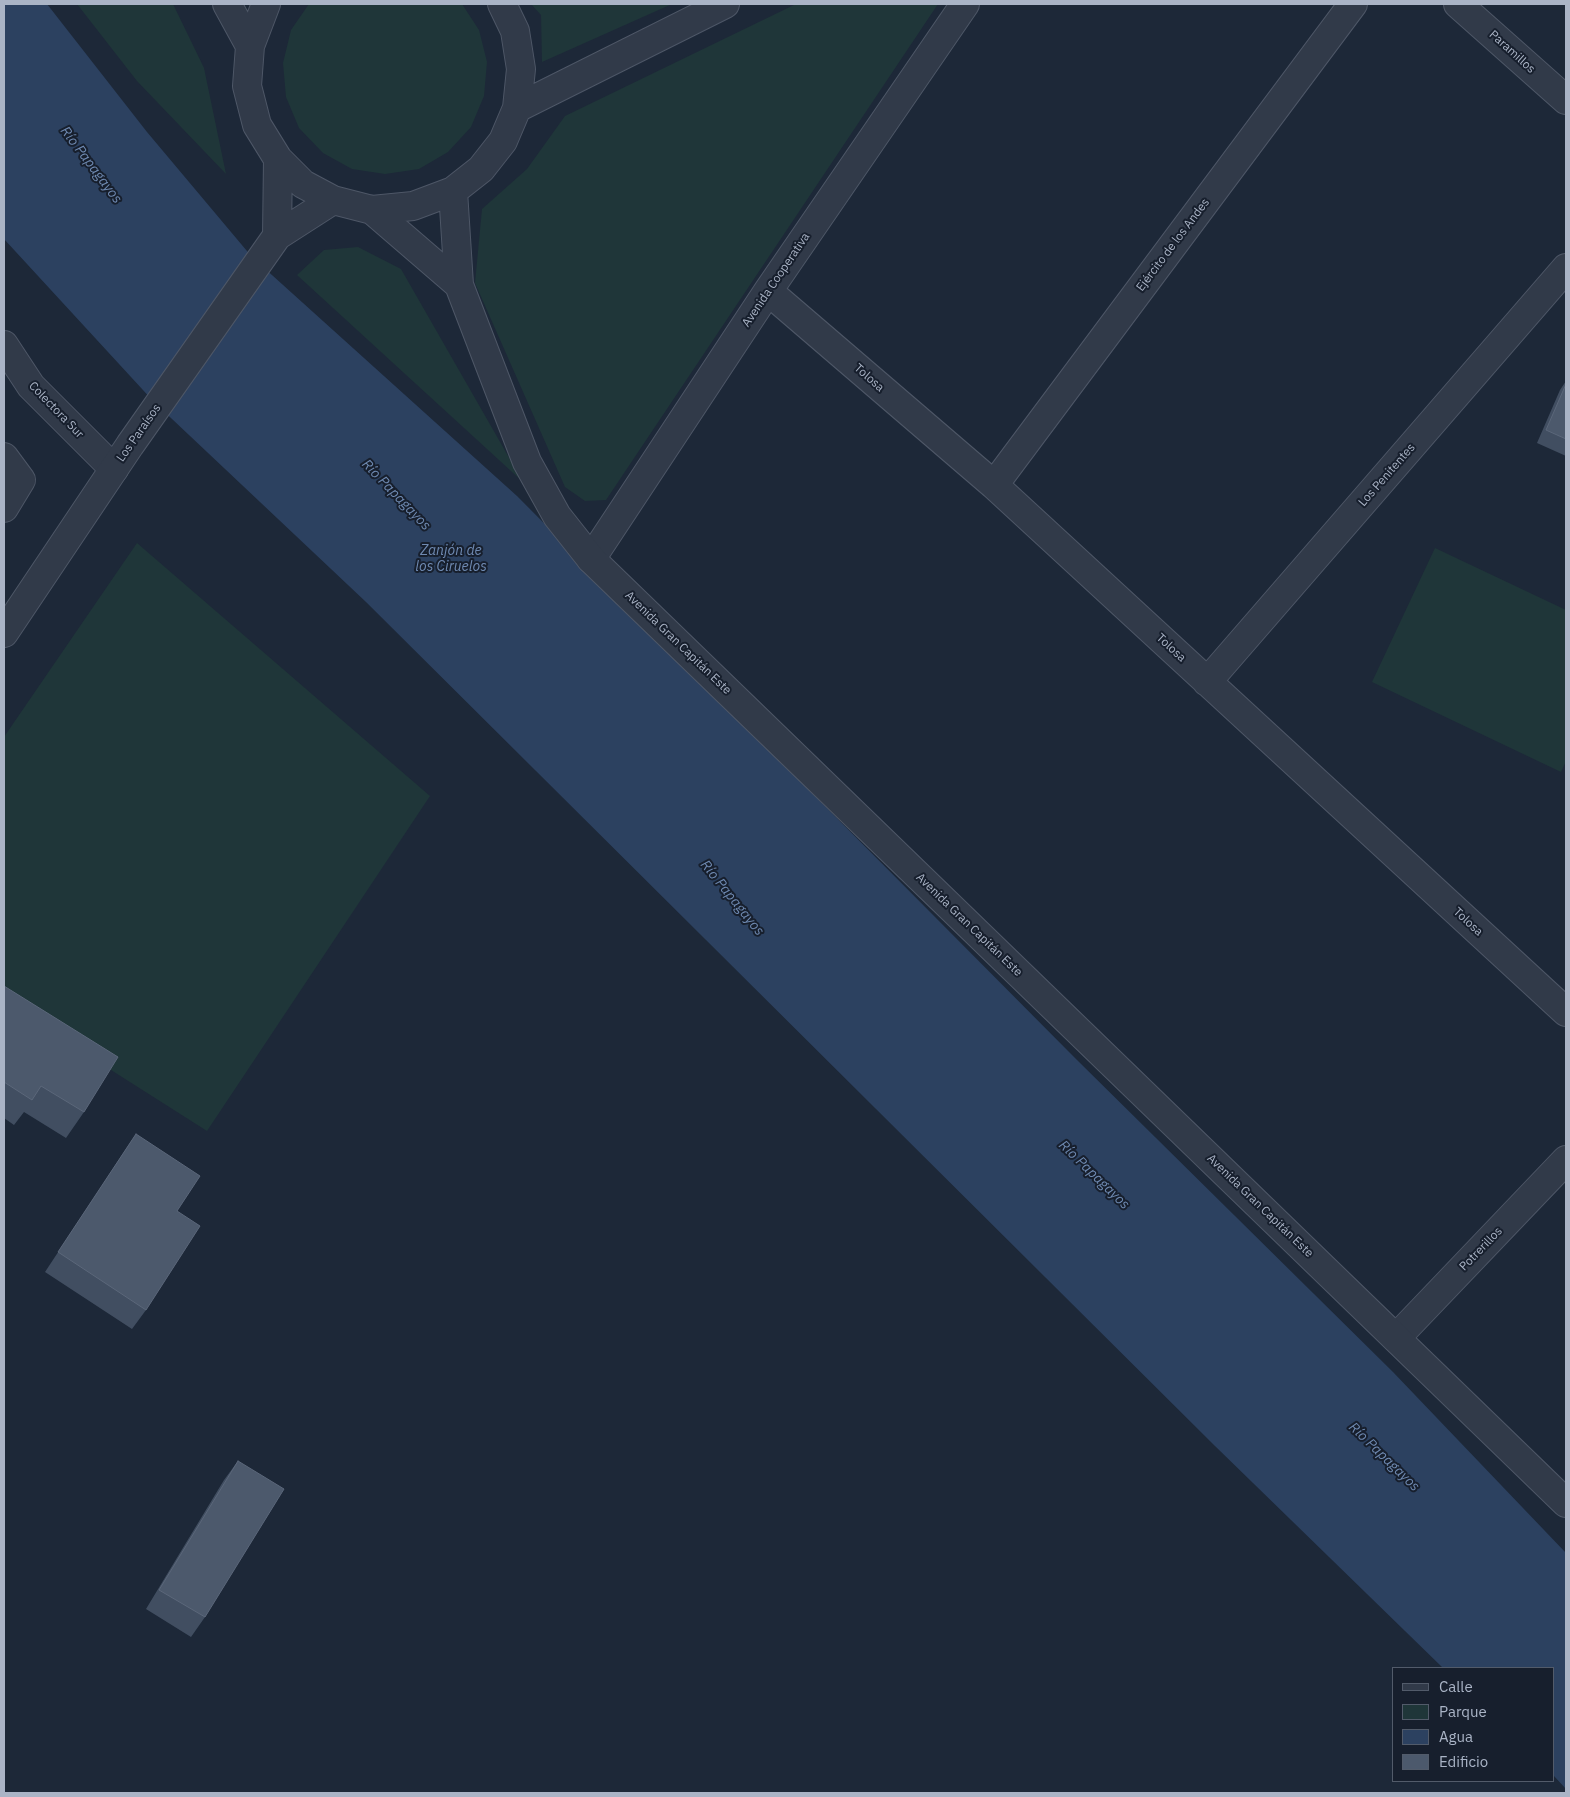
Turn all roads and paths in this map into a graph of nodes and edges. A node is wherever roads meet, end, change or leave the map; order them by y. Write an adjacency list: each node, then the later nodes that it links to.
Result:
1 (227, 4): 8 (street)
2 (266, 4): 8 (street)
3 (502, 4): 10 (street)
4 (725, 4): 10 (street)
5 (965, 4): 18 (street, Avenida Cooperativa)
6 (1353, 4): 22 (street, Ejército de los Andes)
7 (1458, 4): 9 (street, Paramillos)
8 (250, 46): 11 (street)
9 (1566, 100)
10 (517, 108): 12 (street)
11 (278, 160): 13 (street); 15 (street)
12 (453, 191): 14 (street); 17 (street, Avenida Gran Capitán Este)
13 (333, 200): 14 (street); 15 (street, Los Paraísos)
14 (372, 210): 17 (street, Avenida Gran Capitán Este)
15 (270, 246): 21 (street, Los Paraísos)
16 (1566, 268): 26 (street, Los Penitentes)
17 (459, 285): 24 (street, Avenida Gran Capitán Este)
18 (768, 291): 22 (street, Tolosa); 24 (street, Avenida Cooperativa)
19 (4, 345): 21 (street, Colectora Sur)
20 (4, 456): 23 (street)
21 (114, 469): 25 (street, Los Paraísos)
22 (994, 485): 26 (street, Tolosa)
23 (4, 508)
24 (591, 559): 29 (street, Avenida Gran Capitán Este)
25 (4, 633)
26 (1207, 682): 27 (street, Tolosa)
27 (1566, 1012)
28 (1566, 1160): 29 (street, Potrerillos)
29 (1396, 1338): 30 (street, Avenida Gran Capitán Este)
30 (1566, 1503)

